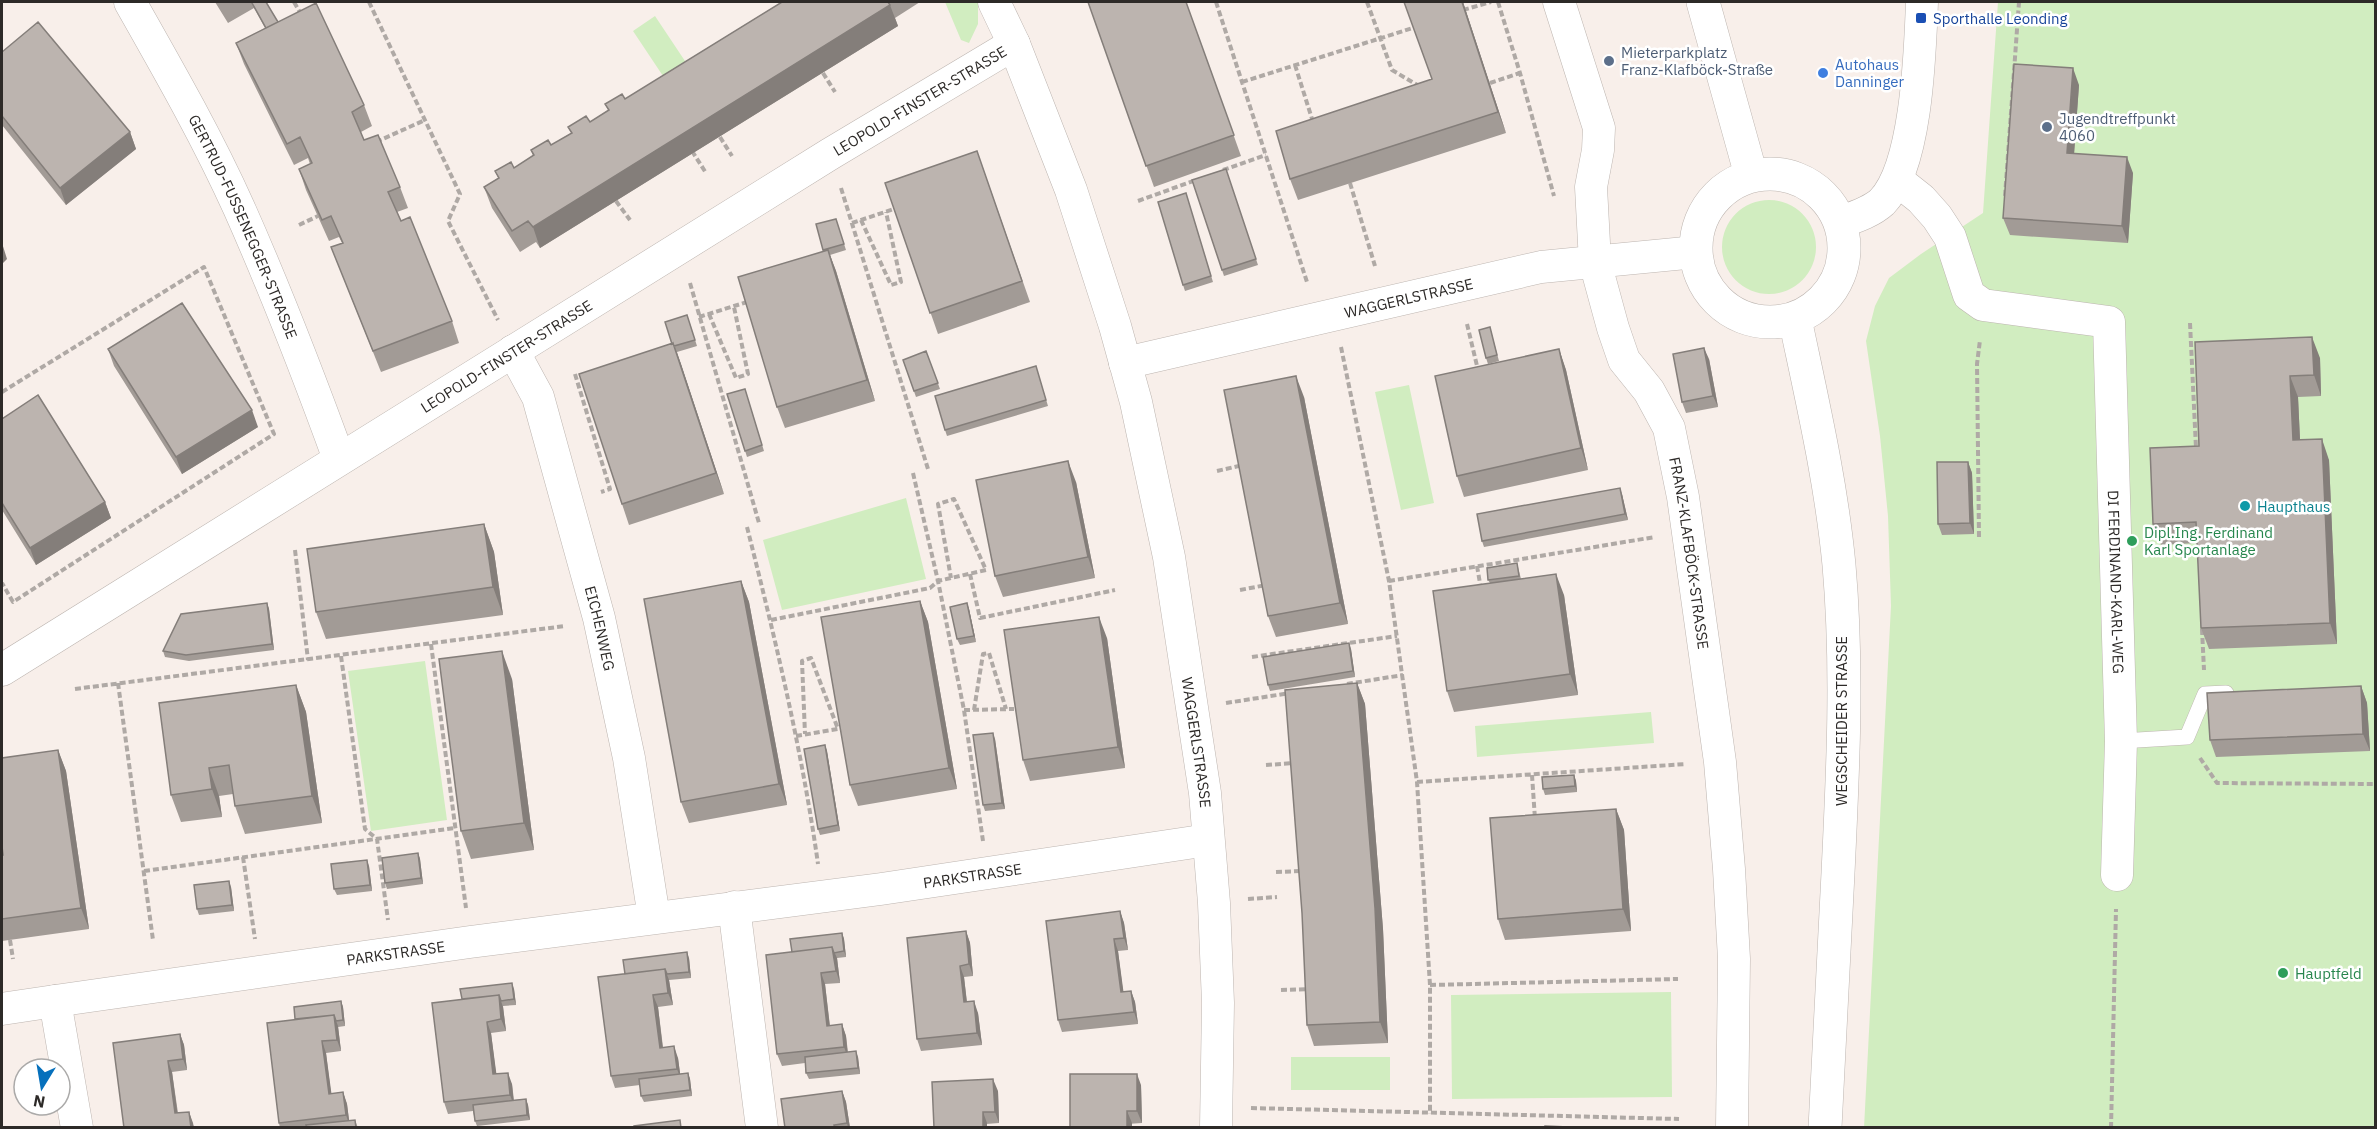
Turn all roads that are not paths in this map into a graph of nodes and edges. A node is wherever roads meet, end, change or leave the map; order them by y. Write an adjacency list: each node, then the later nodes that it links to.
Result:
1 (130, 2): 15 (street, GERTRUD-FUSSENEGGER-STRASSE)
2 (994, 2): 6 (street, WAGGERLSTRASSE)
3 (1558, 2): 11 (street, FRANZ-KLAFBÖCK-STRASSE)
4 (1703, 2): 7 (street)
5 (1922, 2): 8 (street)
6 (1014, 44): 13 (street, LEOPOLD-FINSTER-STRASSE); 14 (street, WAGGERLSTRASSE)
7 (1751, 175): 9 (street); 10 (street)
8 (1897, 180): 9 (street); 18 (street, DI FERDINAND-KARL-WEG)
9 (1841, 222): 12 (street)
10 (1695, 252): 11 (street, WAGGERLSTRASSE); 12 (street)
11 (1595, 262): 14 (street, WAGGERLSTRASSE); 28 (street, FRANZ-KLAFBÖCK-STRASSE)
12 (1795, 319): 29 (street, WEGSCHEIDER STRASSE)
13 (513, 351): 15 (street, LEOPOLD-FINSTER-STRASSE); 22 (street, EICHENWEG)
14 (1125, 363): 19 (street, WAGGERLSTRASSE)
15 (339, 459): 16 (street, LEOPOLD-FINSTER-STRASSE)
16 (2, 670)
17 (2239, 693): 18 (lane)
18 (2121, 741): 20 (street, DI FERDINAND-KARL-WEG)
19 (1208, 840): 21 (street, PARKSTRASSE); 27 (street, WAGGERLSTRASSE)
20 (2117, 875)
21 (734, 907): 22 (street, PARKSTRASSE); 25 (street)
22 (654, 917): 23 (street, PARKSTRASSE)
23 (55, 1001): 24 (street, PARKSTRASSE); 26 (street)
24 (2, 1009)
25 (760, 1114)
26 (77, 1128)
27 (1216, 1128)
28 (1732, 1128)
29 (1825, 1128)

